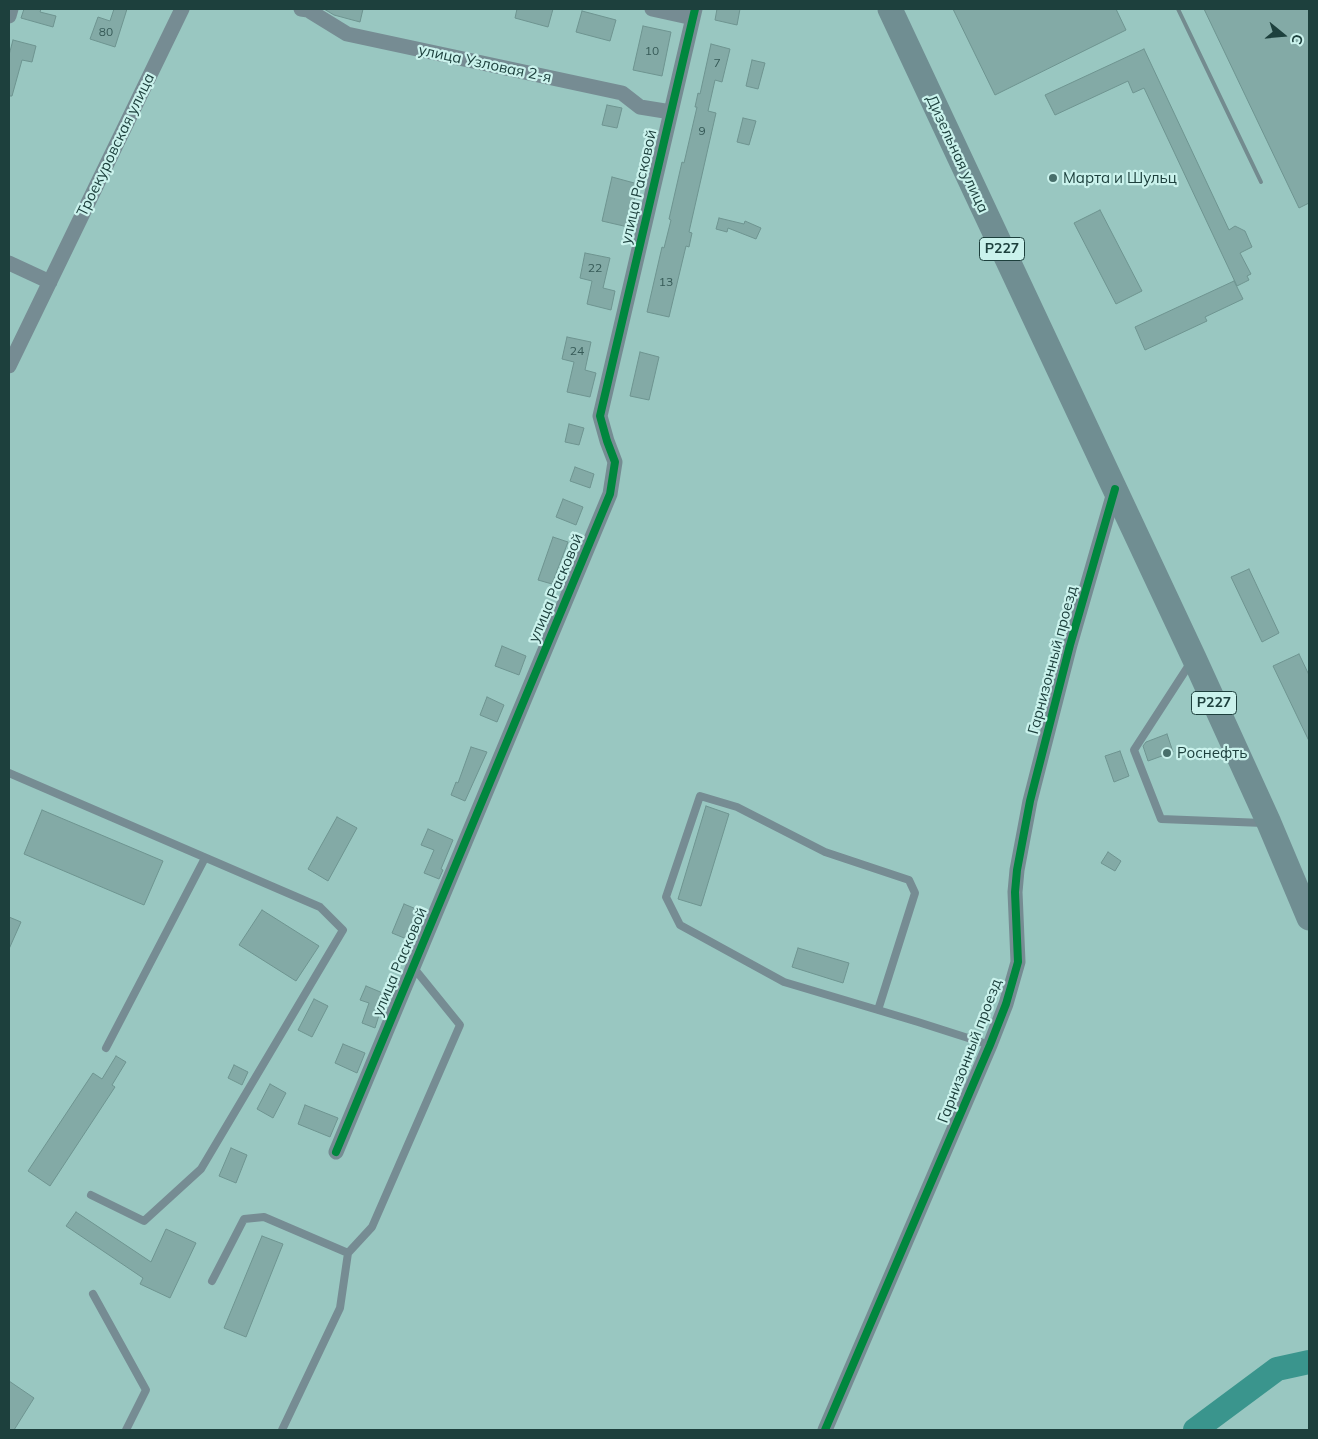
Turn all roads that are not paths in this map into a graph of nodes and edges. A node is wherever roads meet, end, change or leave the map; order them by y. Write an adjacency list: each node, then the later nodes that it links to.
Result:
1 (11, 9): 7 (street)
2 (182, 9): 10 (street, Троекуровская улица)
3 (301, 9): 8 (street, улица Узловая 2-я)
4 (652, 9): 6 (street)
5 (890, 9): 12 (main road, Дизельная улица / Р227)
6 (694, 13): 8 (street, улица Расковой)
7 (9, 16)
8 (671, 112): 18 (street, улица Расковой)
9 (9, 263): 10 (street)
10 (50, 282): 11 (street, Троекуровская улица)
11 (9, 366)
12 (1114, 489): 13 (main road, Р227); 20 (street, Гарнизонный проезд)
13 (1194, 658): 15 (main road, Р227); 15 (lane)
14 (9, 773): 16 (lane)
15 (1269, 823): 17 (main road, Р227)
16 (205, 858): 21 (lane); 23 (lane)
17 (1309, 918)
18 (413, 967): 22 (street, улица Расковой); 24 (lane)
19 (878, 1010): 19 (lane); 20 (lane)
20 (990, 1045): 29 (street, Гарнизонный проезд)
21 (106, 1048)
22 (336, 1152)
23 (91, 1195)
24 (348, 1253): 25 (lane); 28 (lane)
25 (212, 1281)
26 (93, 1294): 27 (lane)
27 (126, 1430)
28 (282, 1430)
29 (825, 1430)

